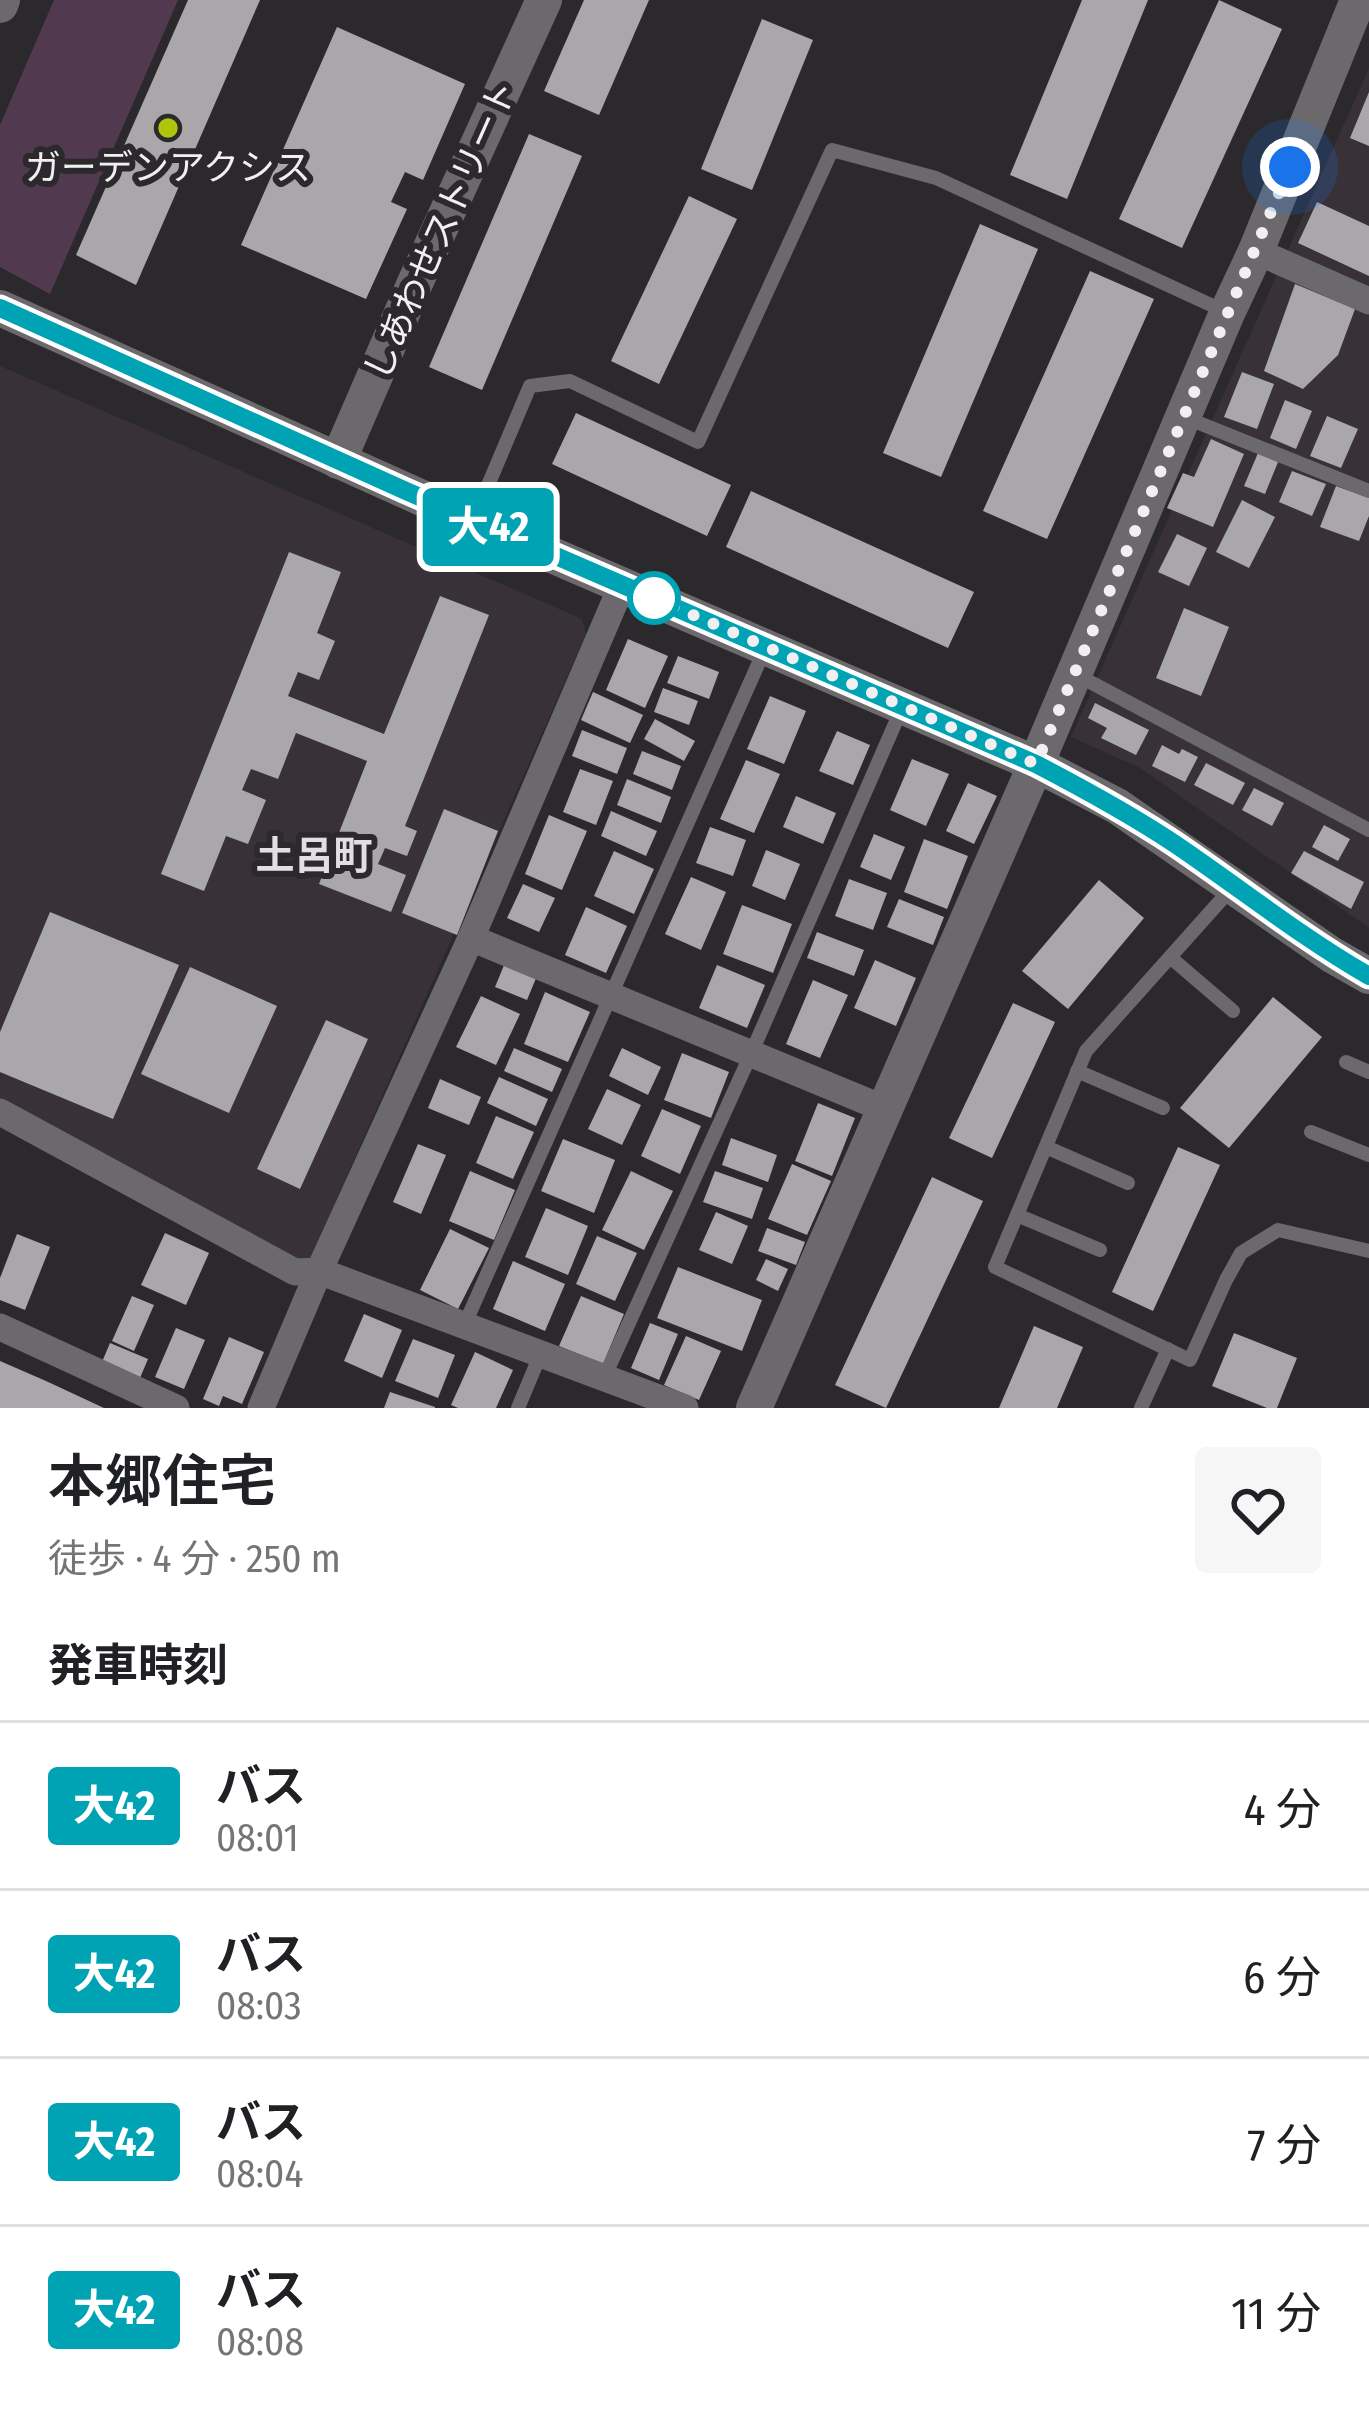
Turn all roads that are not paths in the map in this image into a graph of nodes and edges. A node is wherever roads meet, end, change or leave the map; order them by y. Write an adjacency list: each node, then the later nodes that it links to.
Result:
1 (544, 0): 8 (street, しあわせストリート)
2 (1358, 0): 3 (street)
3 (1256, 251): 4 (street); 6 (street)
4 (1369, 301)
5 (0, 308): 8 (street)
6 (1227, 313): 7 (street); 10 (lane)
7 (1183, 416): 9 (lane); 13 (street)
8 (338, 461): 10 (street)
9 (1369, 491)
10 (473, 521): 11 (street)
11 (622, 585): 12 (street); 18 (street)
12 (766, 646): 14 (street); 21 (lane)
13 (1073, 673): 15 (street); 16 (lane)
14 (903, 705): 15 (street); 23 (lane)
15 (1036, 764): 17 (street); 28 (street)
16 (1369, 830)
17 (1234, 886): 19 (lane); 20 (street)
18 (471, 938): 21 (street); 37 (street)
19 (1170, 957): 22 (lane); 25 (lane)
20 (1369, 976)
21 (612, 997): 23 (street); 39 (lane)
22 (1233, 1011)
23 (751, 1054): 28 (street); 42 (lane)
24 (1346, 1062): 26 (lane)
25 (1077, 1071): 27 (lane); 31 (lane)
26 (1369, 1072)
27 (1163, 1108)
28 (885, 1109): 47 (street)
29 (0, 1112): 37 (street)
30 (1311, 1132): 32 (lane)
31 (1046, 1147): 33 (lane); 34 (lane)
32 (1369, 1155)
33 (1128, 1183)
34 (1017, 1215): 35 (lane); 40 (lane)
35 (1100, 1250)
36 (1369, 1251): 40 (lane)
37 (319, 1271): 39 (street); 44 (street)
38 (0, 1327): 43 (street)
39 (464, 1327): 41 (street)
40 (1168, 1349): 48 (lane)
41 (541, 1354): 42 (street); 45 (lane)
42 (604, 1378): 46 (street)
43 (176, 1408)
44 (261, 1408)
45 (518, 1408)
46 (685, 1408)
47 (754, 1408)
48 (1141, 1408)

